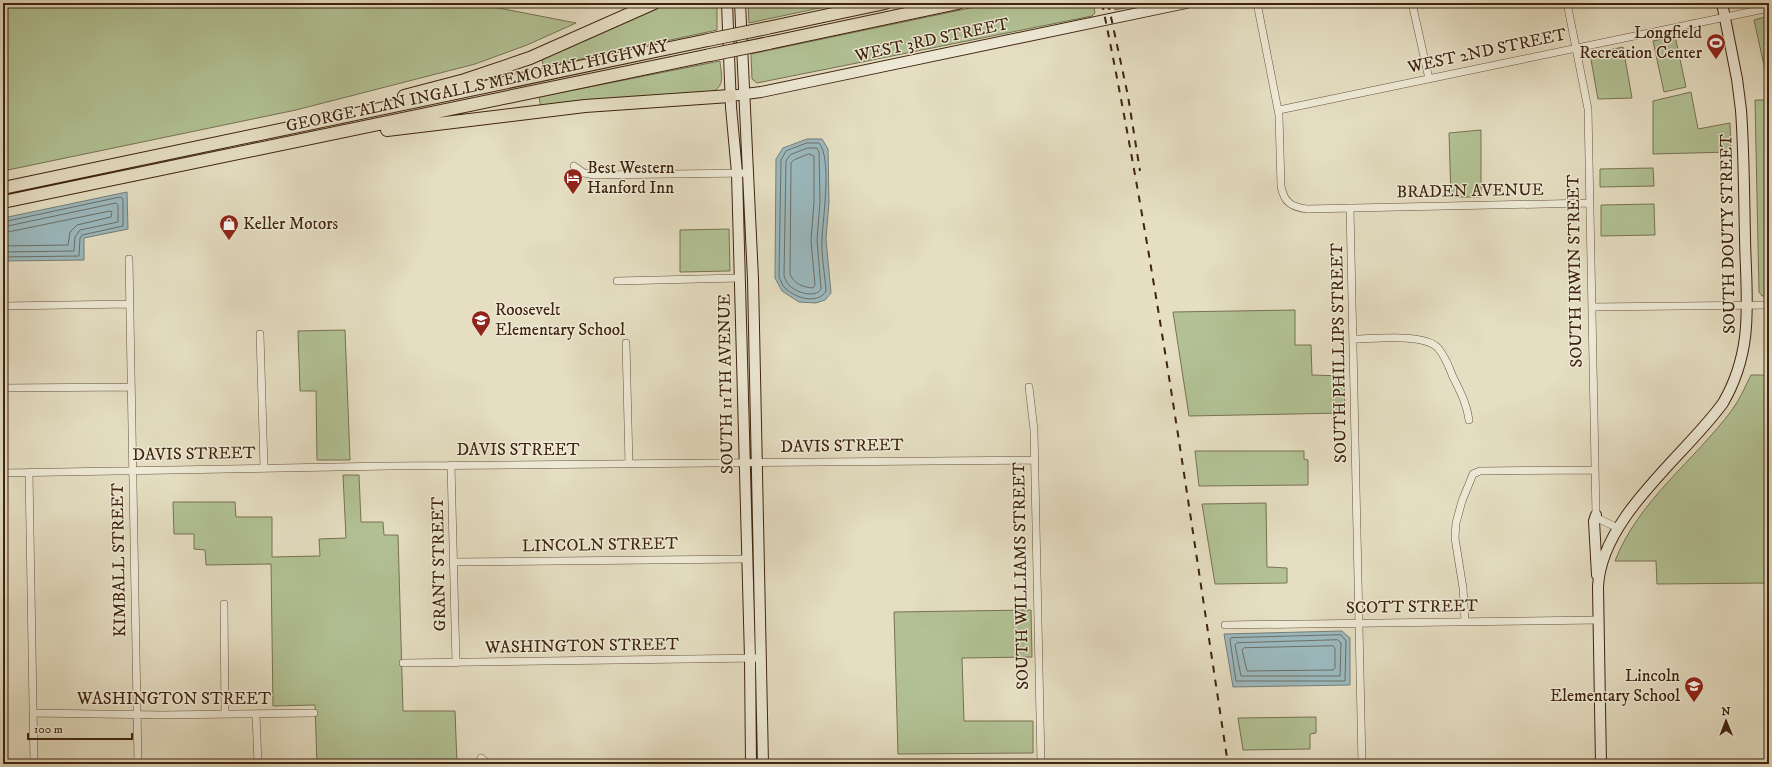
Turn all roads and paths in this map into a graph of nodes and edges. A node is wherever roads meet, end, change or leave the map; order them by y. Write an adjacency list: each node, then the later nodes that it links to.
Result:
1 (654, 3): 18 (highway)
2 (727, 3): 16 (main road, SOUTH 11TH AVENUE)
3 (740, 3): 15 (main road, SOUTH 11TH AVENUE)
4 (885, 3): 18 (highway, GEORGE ALAN INGALLS MEMORIAL HIGHWAY, bridge)
5 (958, 3): 19 (highway, GEORGE ALAN INGALLS MEMORIAL HIGHWAY, bridge)
6 (1186, 3): 15 (main road, WEST 3RD STREET)
7 (1257, 3): 17 (street)
8 (1412, 3): 14 (street)
9 (1567, 3): 13 (street, SOUTH IRWIN STREET)
10 (1722, 3): 12 (main road, SOUTH DOUTY STREET)
11 (1769, 8): 12 (street, WEST 2ND STREET)
12 (1725, 18): 13 (street, WEST 2ND STREET); 31 (main road, SOUTH DOUTY STREET)
13 (1577, 48): 14 (street, WEST 2ND STREET); 25 (street, SOUTH IRWIN STREET)
14 (1429, 79): 17 (street, WEST 2ND STREET)
15 (746, 94): 16 (main road, WEST 3RD STREET); 22 (main road, SOUTH 11TH AVENUE)
16 (730, 96): 19 (highway); 21 (main road, SOUTH 11TH AVENUE)
17 (1279, 110): 26 (street)
18 (295, 126): 23 (highway, GEORGE ALAN INGALLS MEMORIAL HIGHWAY)
19 (300, 140): 24 (highway, GEORGE ALAN INGALLS MEMORIAL HIGHWAY)
20 (574, 166): 21 (street)
21 (737, 173): 22 (street); 28 (main road, SOUTH 11TH AVENUE)
22 (749, 173): 44 (main road, SOUTH 11TH AVENUE)
23 (3, 188)
24 (3, 202)
25 (1590, 204): 26 (street, BRADEN AVENUE); 34 (street, SOUTH IRWIN STREET)
26 (1350, 208): 36 (street, SOUTH PHILLIPS STREET)
27 (129, 259): 30 (street, KIMBALL STREET)
28 (739, 278): 29 (street); 43 (main road, SOUTH 11TH AVENUE)
29 (617, 281)
30 (129, 304): 33 (street); 40 (street, KIMBALL STREET)
31 (1747, 305): 32 (street); 34 (street); 53 (main road, SOUTH DOUTY STREET)
32 (1769, 305)
33 (3, 306)
34 (1592, 307): 48 (street, SOUTH IRWIN STREET)
35 (260, 334): 47 (street)
36 (1353, 339): 41 (street); 60 (street, SOUTH PHILLIPS STREET)
37 (626, 342): 45 (street)
38 (1029, 387): 42 (street, SOUTH WILLIAMS STREET)
39 (3, 388): 40 (street)
40 (131, 388): 49 (street, KIMBALL STREET)
41 (1469, 420)
42 (1033, 460): 44 (street, DAVIS STREET); 78 (street, SOUTH WILLIAMS STREET)
43 (743, 462): 44 (street, DAVIS STREET); 45 (street, DAVIS STREET); 54 (main road, SOUTH 11TH AVENUE)
44 (758, 462): 63 (main road, SOUTH 11TH AVENUE)
45 (629, 464): 46 (street, DAVIS STREET)
46 (451, 465): 47 (street, DAVIS STREET); 55 (street, GRANT STREET)
47 (264, 468): 49 (street, DAVIS STREET)
48 (1595, 470): 52 (street, SOUTH IRWIN STREET); 59 (street)
49 (133, 471): 50 (street, DAVIS STREET); 68 (street, KIMBALL STREET)
50 (30, 472): 51 (street, DAVIS STREET); 66 (street)
51 (3, 473)
52 (1596, 515): 53 (street); 56 (main road)
53 (1618, 528): 56 (main road, SOUTH DOUTY STREET)
54 (746, 559): 55 (street, LINCOLN STREET); 62 (main road, SOUTH 11TH AVENUE)
55 (455, 562): 65 (street, GRANT STREET)
56 (1598, 587): 58 (main road)
57 (224, 604): 69 (street)
58 (1598, 620): 59 (street, SCOTT STREET); 80 (main road)
59 (1465, 621): 60 (street, SCOTT STREET)
60 (1358, 623): 61 (street, SCOTT STREET); 79 (street, SOUTH PHILLIPS STREET)
61 (1225, 625)
62 (750, 658): 63 (street, WASHINGTON STREET); 65 (street, WASHINGTON STREET); 76 (main road, SOUTH 11TH AVENUE)
63 (761, 658): 77 (main road, SOUTH 11TH AVENUE)
64 (404, 663): 65 (street, WASHINGTON STREET)
65 (456, 663)
66 (34, 713): 68 (street, WASHINGTON STREET); 72 (street)
67 (314, 713): 70 (street, WASHINGTON STREET)
68 (137, 714): 69 (street, WASHINGTON STREET); 73 (street, KIMBALL STREET)
69 (225, 714): 70 (street, WASHINGTON STREET)
70 (256, 714): 74 (street)
71 (481, 758): 75 (street)
72 (34, 764)
73 (138, 764)
74 (258, 764)
75 (488, 764)
76 (751, 764)
77 (762, 764)
78 (1041, 764)
79 (1362, 764)
80 (1601, 764)

